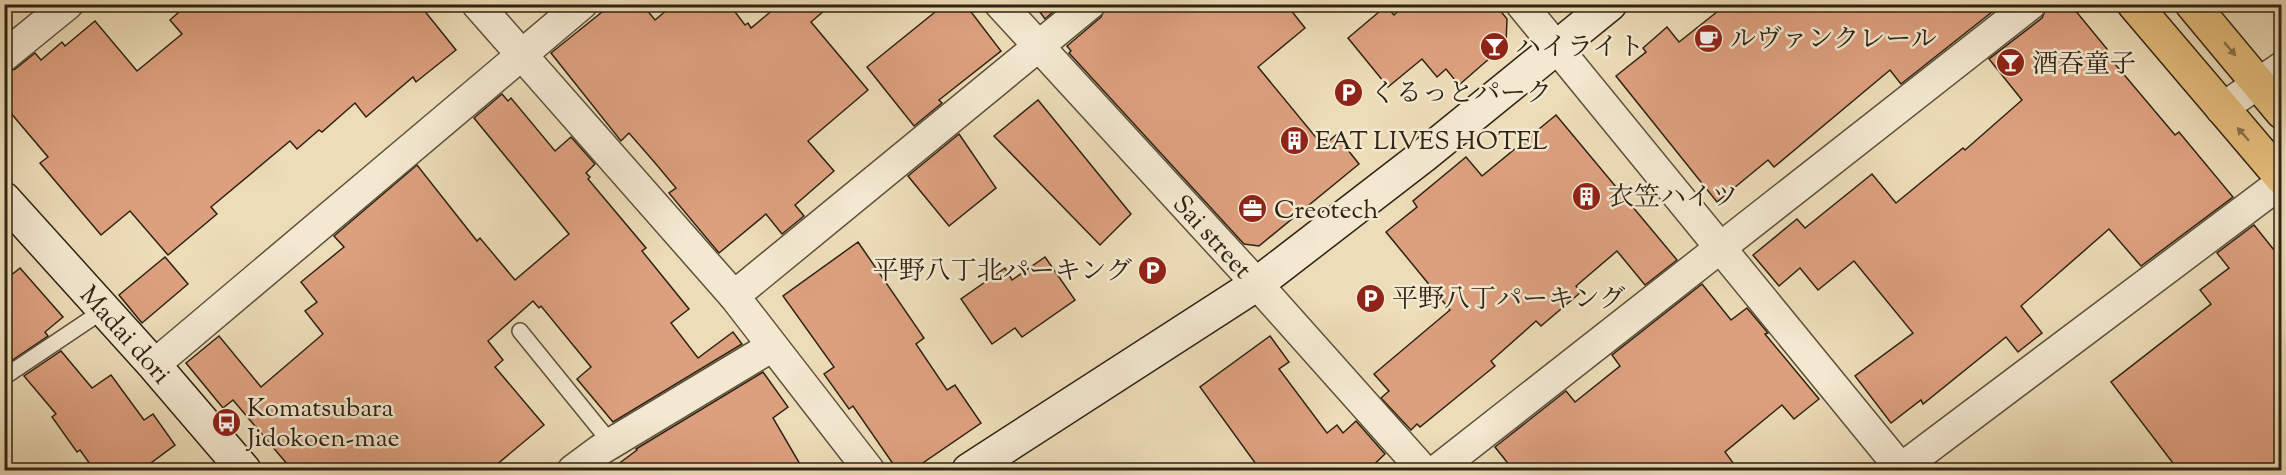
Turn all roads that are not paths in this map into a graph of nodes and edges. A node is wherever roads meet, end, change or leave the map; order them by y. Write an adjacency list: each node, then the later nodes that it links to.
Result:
1 (68, 4): 14 (street)
2 (477, 4): 13 (street)
3 (582, 4): 13 (street)
4 (999, 4): 11 (street, Sai street)
5 (1090, 4): 11 (street)
6 (1521, 4): 12 (street)
7 (1610, 4): 12 (street)
8 (2031, 4): 20 (street)
9 (2134, 4): 16 (main road)
10 (2192, 4): 15 (main road, one-way to 15)
11 (1039, 48): 21 (street, Sai street); 22 (street)
12 (1557, 48): 20 (street); 21 (street)
13 (522, 54): 22 (street); 26 (street)
14 (4, 56)
15 (2270, 76): 16 (street); 17 (main road)
16 (2221, 109): 18 (main road, one-way to 16)
17 (2282, 112)
18 (2282, 180): 29 (street)
19 (4, 199): 23 (street, Madai dori)
20 (1722, 249): 29 (street); 35 (street)
21 (1257, 284): 33 (street); 34 (street, Sai street)
22 (734, 296): 25 (street)
23 (104, 309): 26 (street, Madai dori); 27 (lane)
24 (520, 331): 28 (lane)
25 (771, 347): 28 (street); 32 (street)
26 (154, 365): 30 (street, Madai dori)
27 (4, 377)
28 (610, 443): 31 (street)
29 (1900, 470)
30 (244, 471)
31 (573, 471)
32 (869, 471)
33 (969, 471)
34 (1423, 471)
35 (1437, 471)

